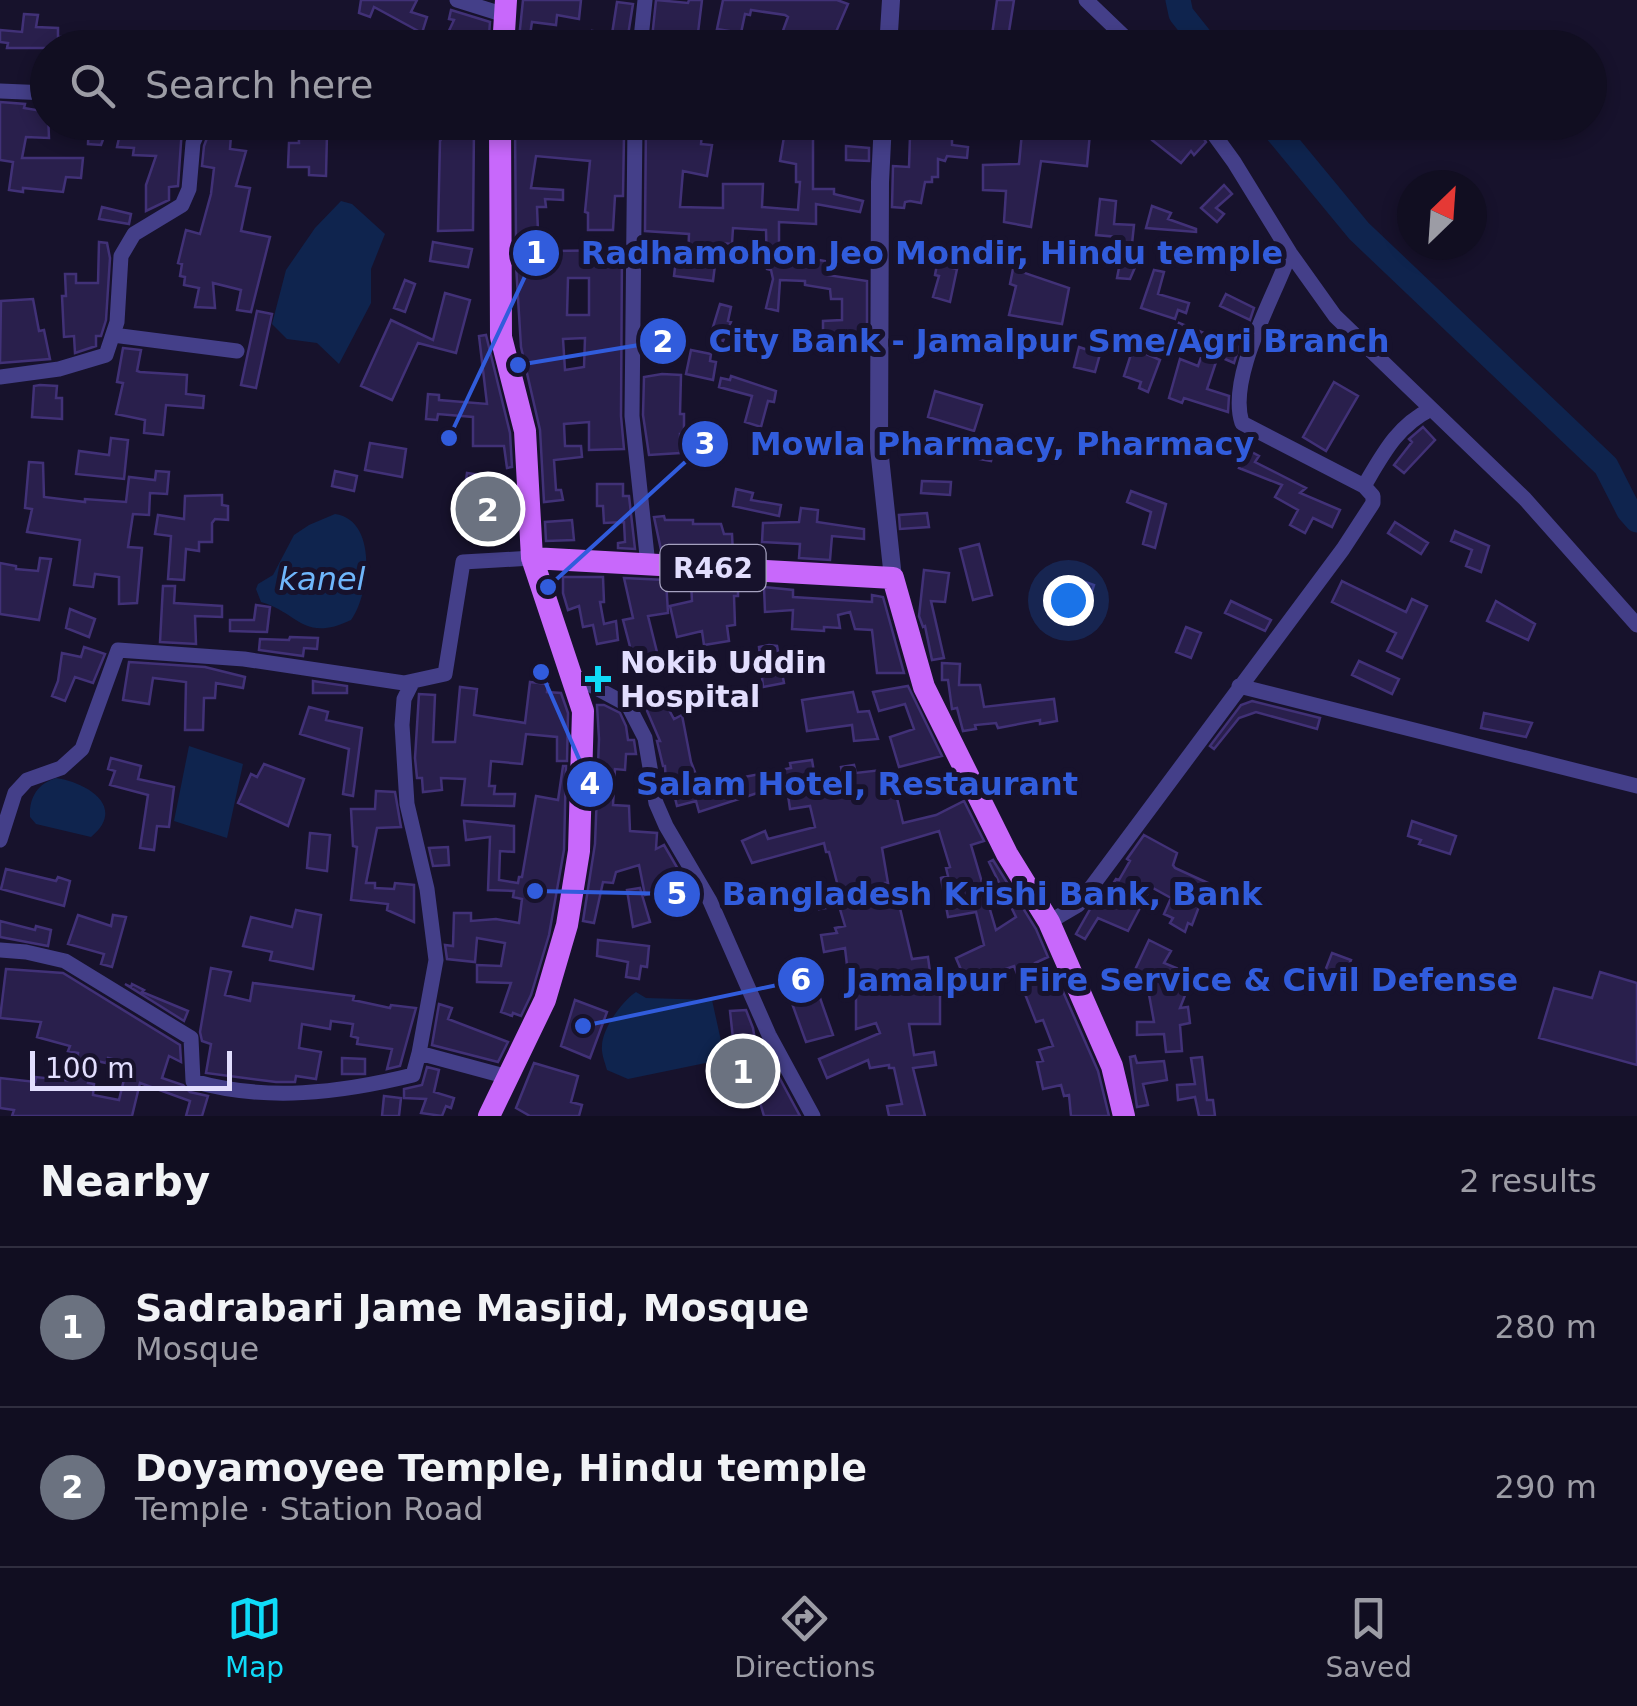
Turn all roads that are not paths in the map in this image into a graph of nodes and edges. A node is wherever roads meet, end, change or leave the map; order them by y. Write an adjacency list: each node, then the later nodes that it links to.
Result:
1 (456, 0): 5 (street)
2 (645, 0): 6 (street)
3 (891, 0): 7 (street)
4 (1086, 0): 8 (street)
5 (505, 8)
6 (642, 30)
7 (889, 30)
8 (1117, 30)
9 (0, 90): 10 (street)
10 (30, 92)
11 (193, 140): 17 (street)
12 (500, 140): 22 (main road)
13 (635, 140): 23 (street)
14 (882, 140): 24 (street)
15 (1218, 140): 16 (street)
16 (1290, 254): 20 (street); 21 (street)
17 (113, 335): 18 (street); 19 (street)
18 (237, 351)
19 (0, 377)
20 (1431, 409): 21 (street); 25 (street)
21 (1364, 486): 28 (street)
22 (532, 558): 23 (main road, R462); 26 (main road); 27 (street)
23 (648, 565): 24 (main road, R462)
24 (893, 578): 31 (main road)
25 (1637, 626)
26 (570, 674): 34 (main road); 36 (street)
27 (413, 681): 30 (street); 33 (street)
28 (1239, 686): 29 (street); 31 (street)
29 (1637, 786)
30 (0, 840)
31 (1050, 922): 37 (main road)
32 (0, 950): 33 (street)
33 (418, 1053): 34 (street)
34 (508, 1077): 35 (main road)
35 (489, 1116)
36 (812, 1116)
37 (1124, 1116)

